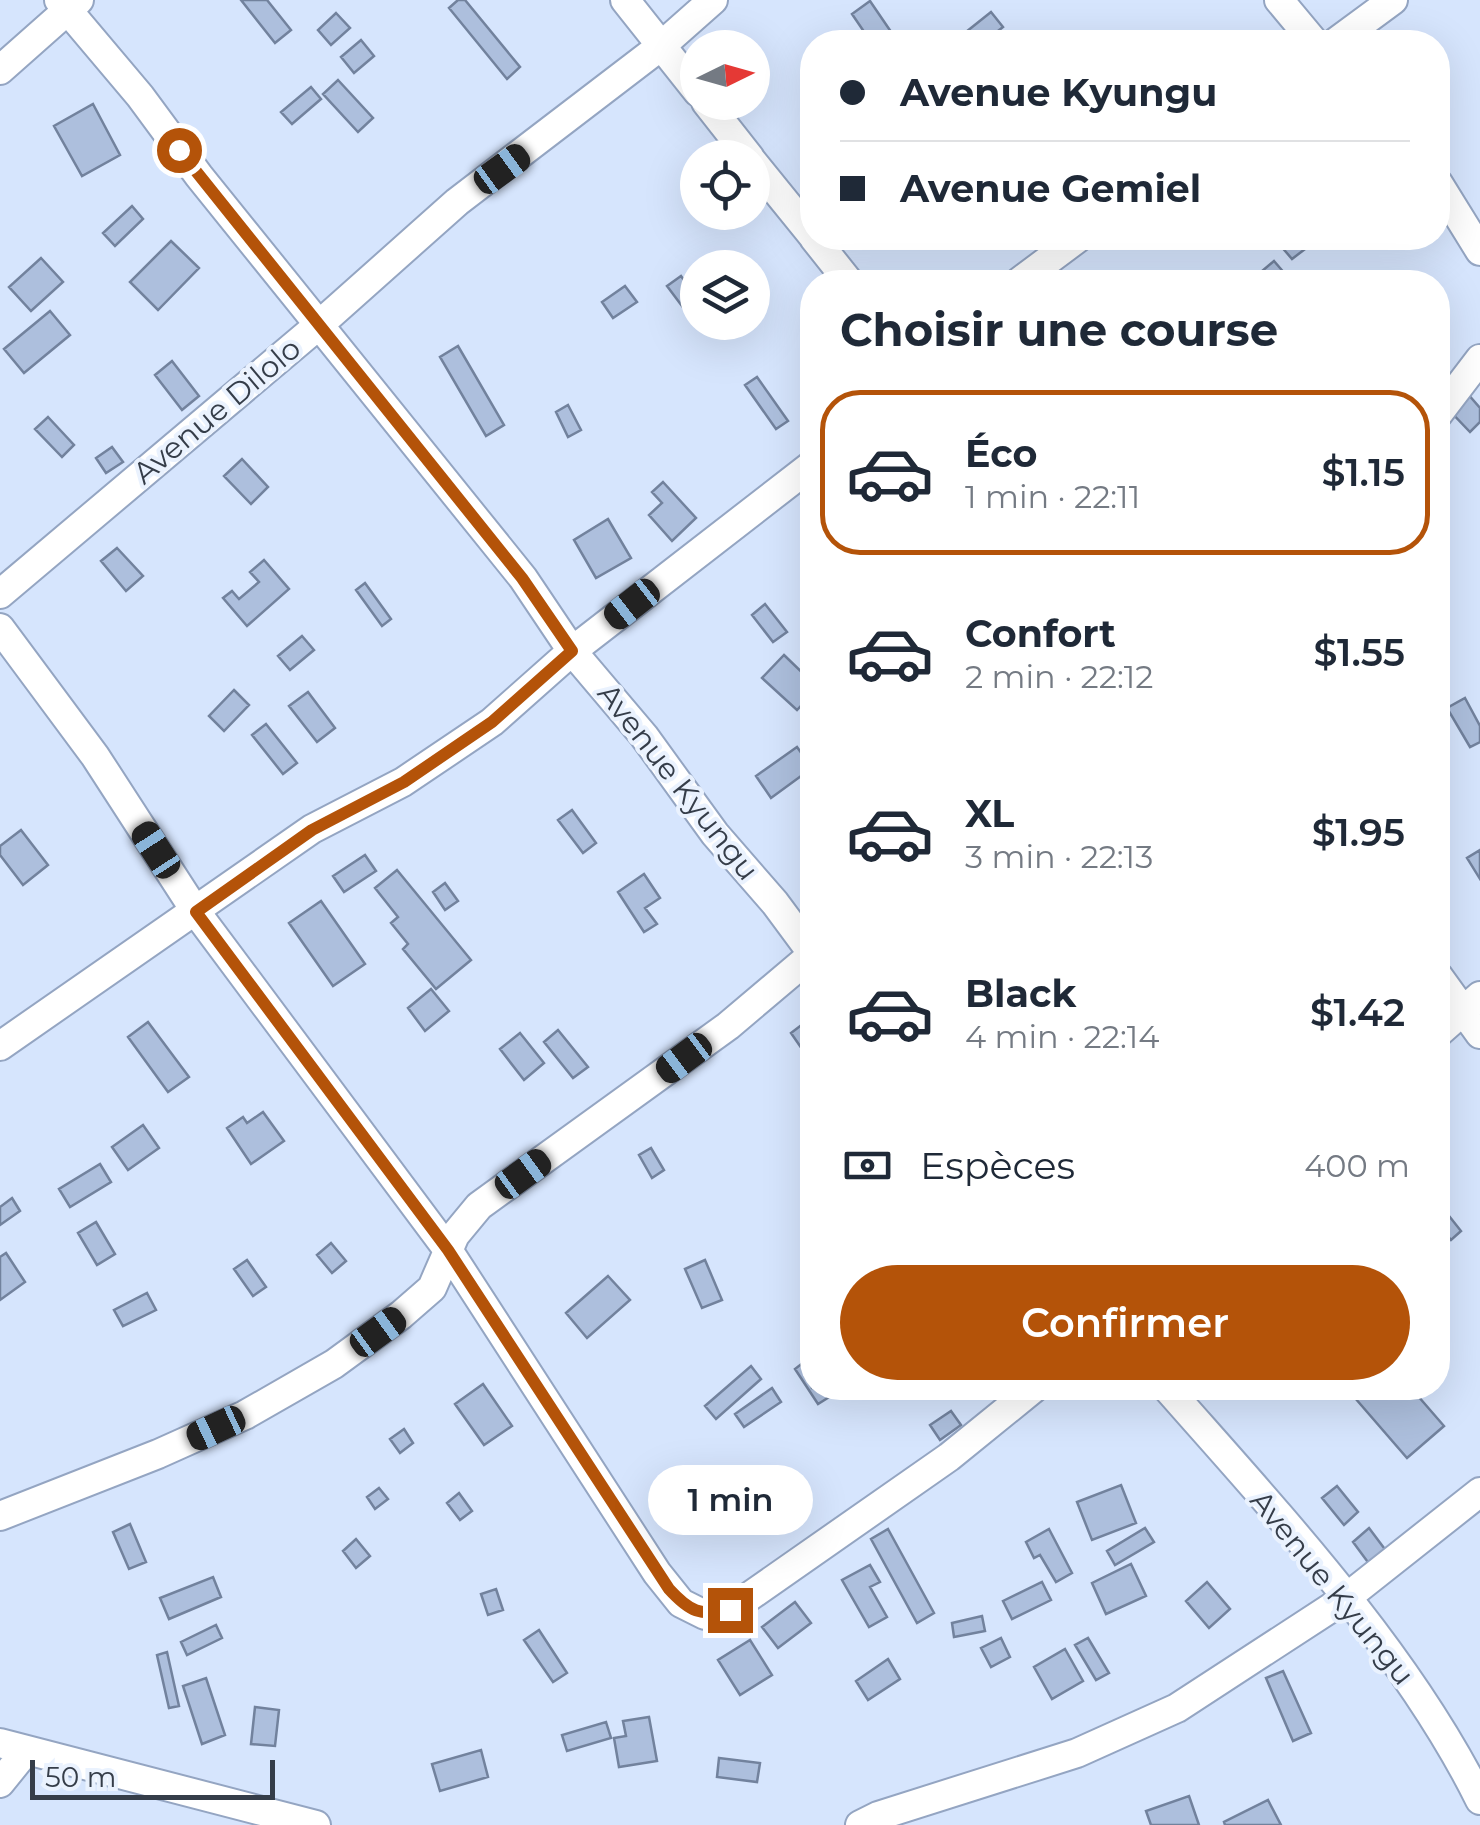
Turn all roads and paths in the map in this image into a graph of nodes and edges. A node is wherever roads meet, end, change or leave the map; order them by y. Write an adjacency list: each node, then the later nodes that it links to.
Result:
1 (626, 0): 8 (street)
2 (713, 0): 8 (street, Avenue Dilolo)
3 (1279, 0): 6 (street)
4 (1393, 0): 7 (street)
5 (69, 4): 9 (street); 21 (street, Avenue Kyungu)
6 (1304, 30)
7 (1352, 30)
8 (661, 46): 10 (street); 21 (street, Avenue Dilolo)
9 (0, 70)
10 (680, 70)
11 (720, 120): 12 (street)
12 (736, 140)
13 (770, 183): 15 (street)
14 (1450, 203): 18 (street)
15 (800, 220)
16 (824, 250): 19 (street)
17 (1062, 250): 20 (street)
18 (1480, 252)
19 (840, 270)
20 (1035, 270)
21 (320, 324): 25 (street, Avenue Dilolo); 27 (street, Avenue Kyungu)
22 (1480, 359): 23 (street)
23 (1450, 398)
24 (800, 474): 27 (street)
25 (0, 594)
26 (0, 628): 28 (street)
27 (572, 651): 28 (street); 29 (street, Avenue Kyungu)
28 (196, 912): 35 (street); 36 (street)
29 (800, 938)
30 (800, 964): 36 (street)
31 (1450, 985): 32 (street)
32 (1472, 1002): 33 (street); 34 (street)
33 (1450, 1022)
34 (1480, 1034)
35 (0, 1046)
36 (448, 1250): 37 (street); 40 (street)
37 (1019, 1400)
38 (1177, 1400): 41 (street, Avenue Kyungu)
39 (1480, 1492): 41 (street)
40 (0, 1516)
41 (1346, 1598): 44 (street, Avenue Kyungu); 46 (street)
42 (12, 1747): 43 (street); 45 (street)
43 (0, 1784)
44 (1480, 1800)
45 (316, 1825)
46 (860, 1825)

